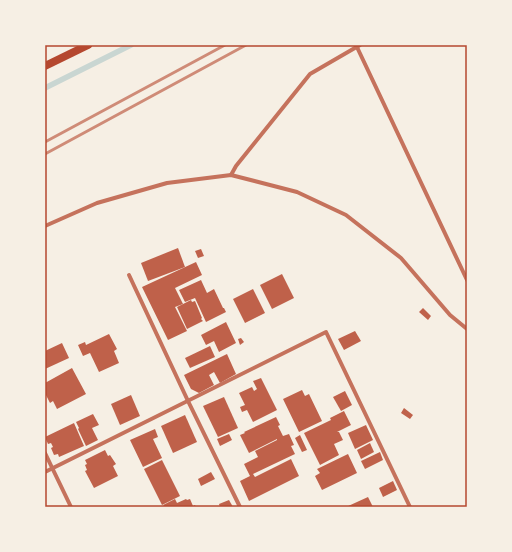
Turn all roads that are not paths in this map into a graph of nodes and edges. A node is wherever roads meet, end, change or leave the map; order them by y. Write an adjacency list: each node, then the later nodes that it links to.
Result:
1 (88, 45): 3 (main road)
2 (358, 46): 4 (street); 6 (street)
3 (45, 66)
4 (231, 175): 5 (street); 9 (street)
5 (45, 226)
6 (465, 271): 8 (street)
7 (129, 274): 10 (street)
8 (467, 280)
9 (467, 329)
10 (188, 401): 12 (street); 15 (street); 16 (street)
11 (45, 453): 12 (street)
12 (52, 468): 13 (street); 14 (street)
13 (45, 472)
14 (71, 507)
15 (240, 507)
16 (410, 507)

